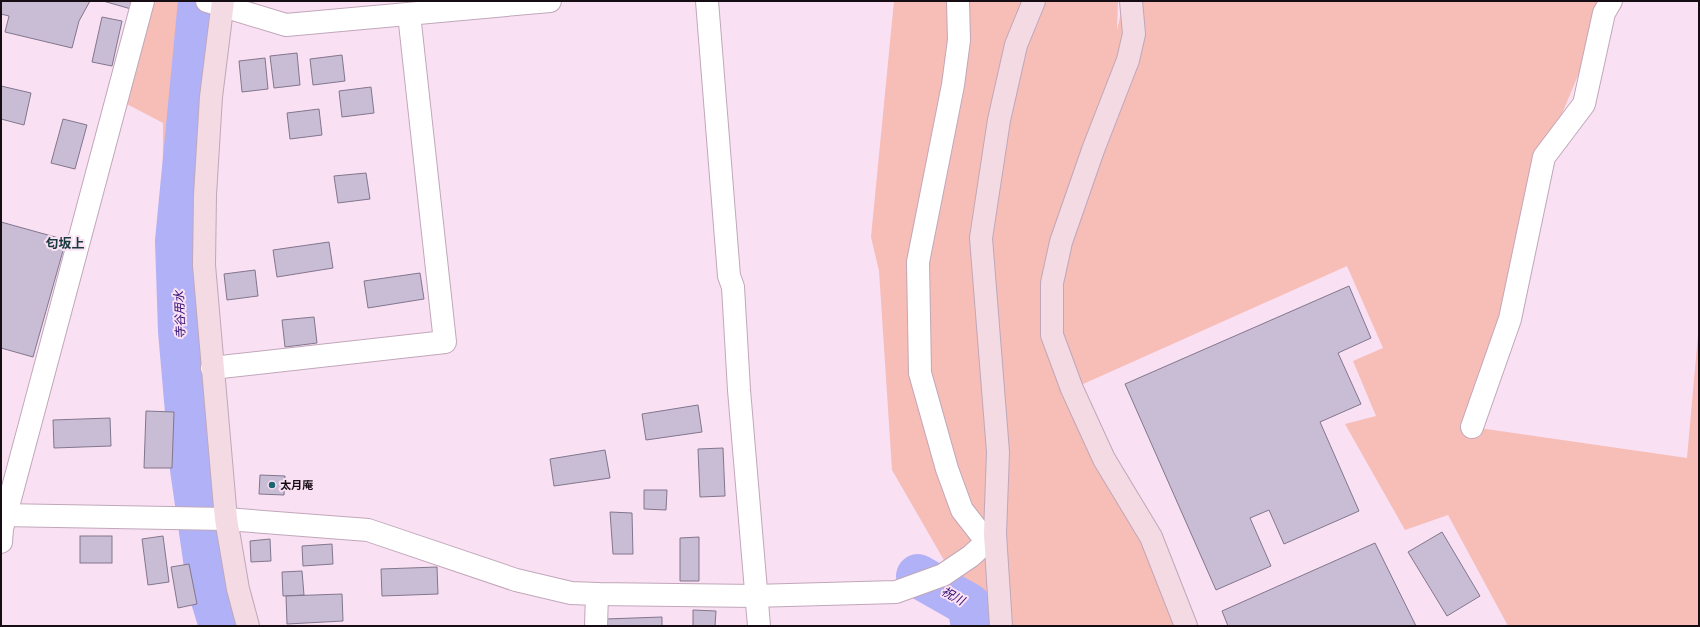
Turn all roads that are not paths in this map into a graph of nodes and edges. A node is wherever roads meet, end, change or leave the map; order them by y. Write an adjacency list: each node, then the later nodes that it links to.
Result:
1 (143, 1): 13 (street)
2 (550, 1): 9 (street)
3 (707, 1): 18 (street)
4 (958, 1): 15 (street)
5 (1034, 1): 15 (street)
6 (1131, 1): 23 (street)
7 (1611, 1): 12 (street)
8 (217, 3): 10 (street); 11 (street)
9 (498, 3): 10 (street)
10 (409, 14): 11 (street)
11 (212, 368): 14 (street)
12 (1472, 427)
13 (3, 515): 14 (street); 16 (street)
14 (226, 519): 17 (street); 19 (street)
15 (991, 538): 18 (street); 22 (street)
16 (1, 542)
17 (597, 594): 18 (street); 20 (street)
18 (756, 596): 21 (street)
19 (248, 626)
20 (596, 626)
21 (759, 626)
22 (1001, 626)
23 (1186, 626)

